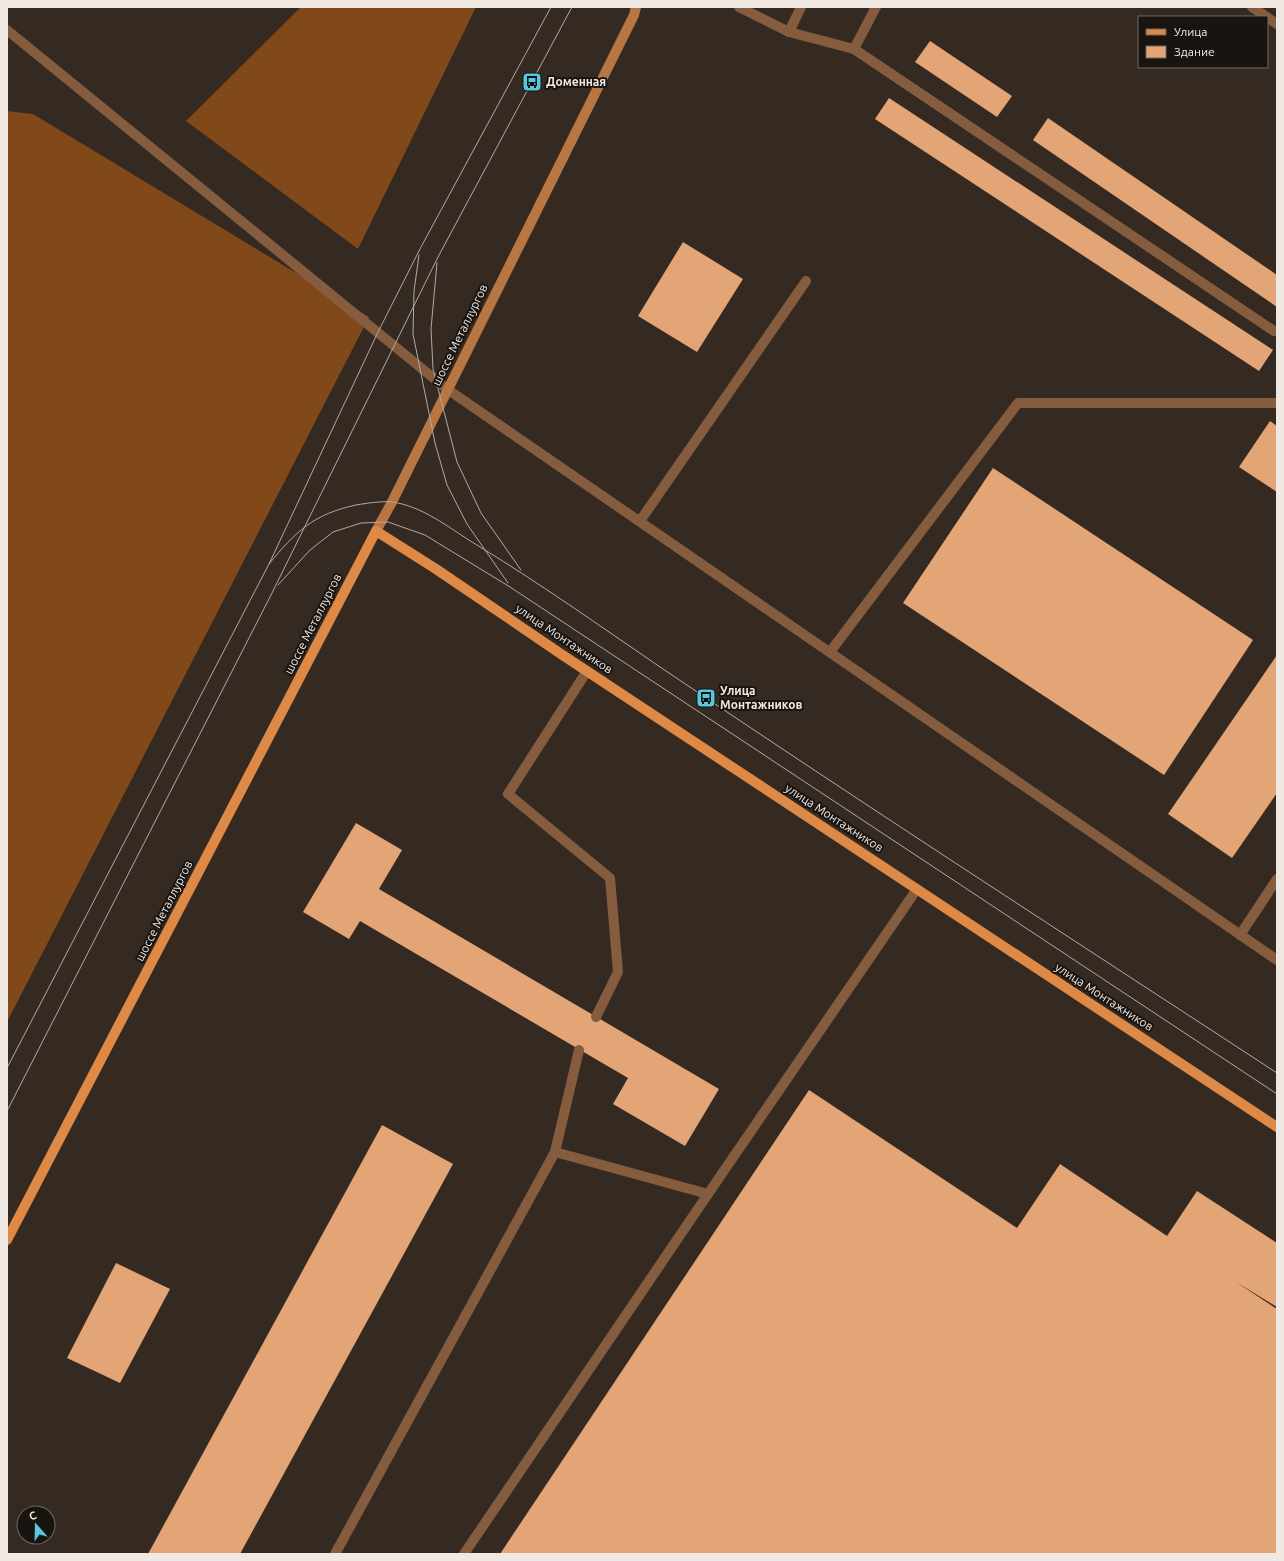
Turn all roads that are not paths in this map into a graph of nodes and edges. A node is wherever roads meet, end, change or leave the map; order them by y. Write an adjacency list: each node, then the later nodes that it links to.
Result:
1 (739, 7): 10 (lane)
2 (801, 7): 10 (lane)
3 (876, 7): 11 (lane)
4 (1252, 7): 6 (lane)
5 (635, 11): 14 (main road, шоссе Металлургов)
6 (1265, 16)
7 (1268, 18): 8 (lane)
8 (1277, 24)
9 (7, 30): 14 (lane)
10 (789, 32): 11 (lane)
11 (854, 49): 13 (lane)
12 (806, 281): 16 (lane)
13 (1274, 331)
14 (447, 389): 16 (lane); 17 (main road, шоссе Металлургов)
15 (1277, 403): 18 (lane)
16 (640, 521): 18 (lane)
17 (376, 531): 19 (main road, улица Монтажников); 29 (main road, шоссе Металлургов)
18 (830, 652): 22 (lane)
19 (587, 671): 21 (main road, улица Монтажников); 24 (lane)
20 (1277, 879): 22 (lane)
21 (917, 889): 26 (main road, улица Монтажников); 28 (lane)
22 (1240, 935): 23 (lane)
23 (1277, 960)
24 (596, 1017)
25 (579, 1050): 27 (lane)
26 (1277, 1127)
27 (555, 1152): 28 (lane); 30 (lane)
28 (708, 1194): 31 (lane)
29 (7, 1240)
30 (336, 1554)
31 (464, 1554)

